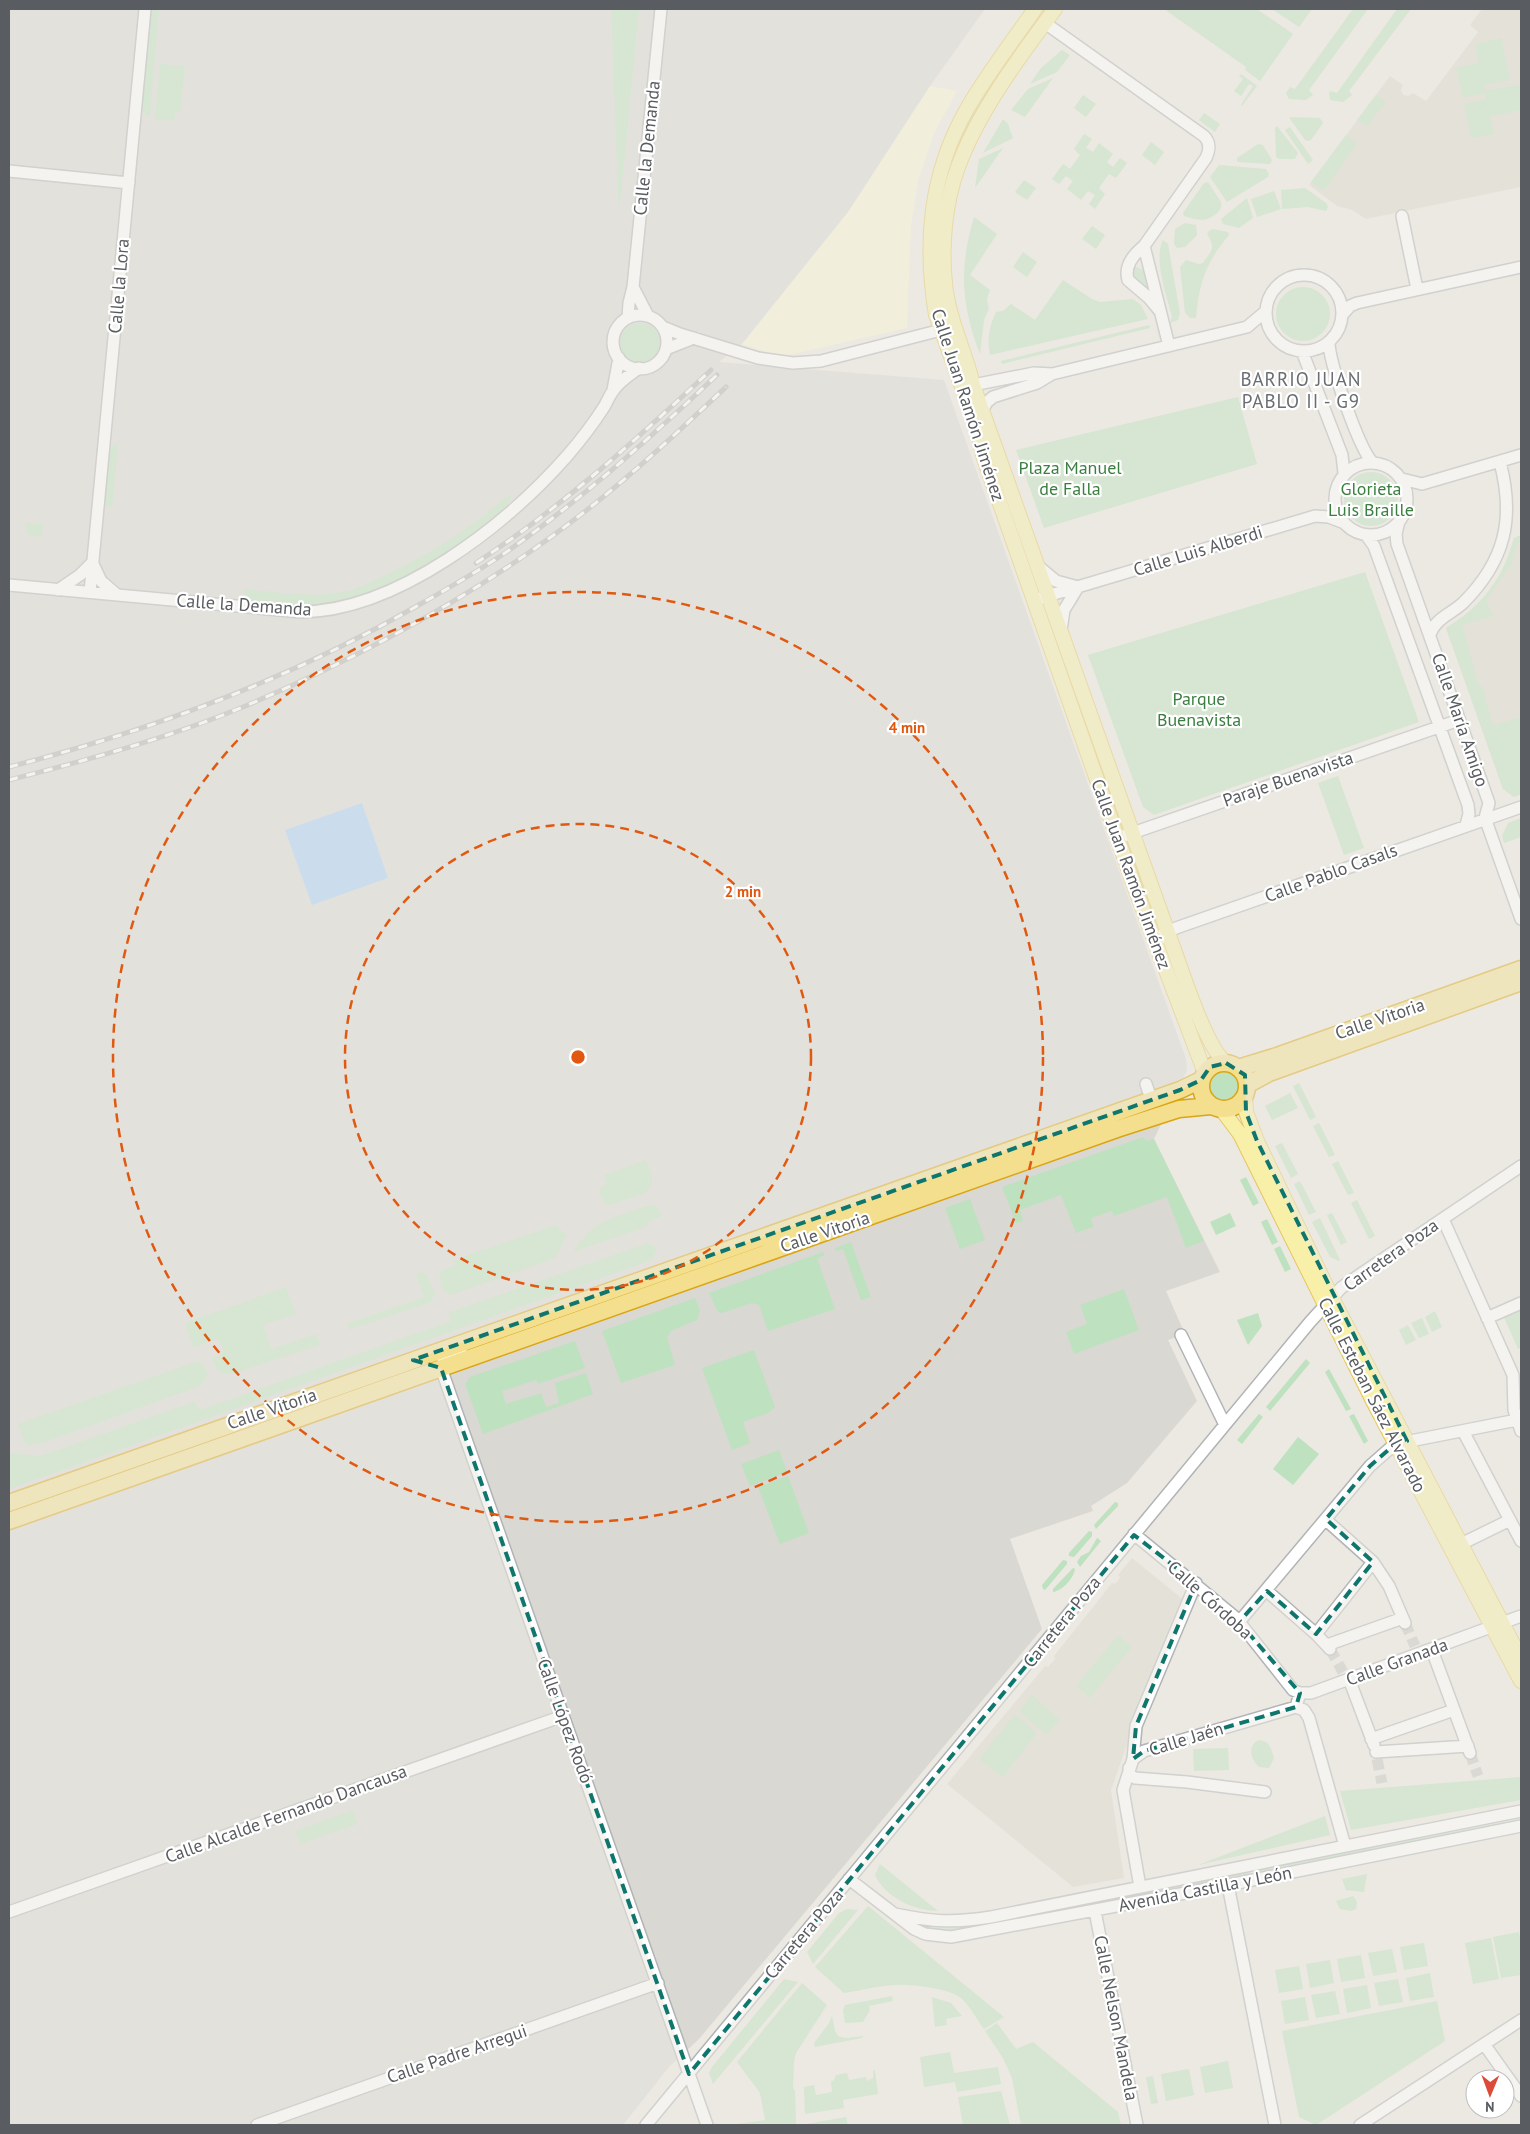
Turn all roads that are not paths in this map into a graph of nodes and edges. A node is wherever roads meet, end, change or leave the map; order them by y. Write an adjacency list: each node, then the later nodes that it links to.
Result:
1 (145, 9): 7 (street, Calle la Lora)
2 (661, 9): 13 (street, Calle la Demanda)
3 (1036, 9): 20 (main road, Calle Juan Ramón Jiménez)
4 (1055, 9): 5 (main road, Calle Juan Ramón Jiménez)
5 (1044, 23): 9 (street); 16 (main road, Calle Juan Ramón Jiménez)
6 (9, 171): 7 (street)
7 (129, 182): 54 (street, Calle la Lora)
8 (1402, 216): 14 (street)
9 (1144, 246): 10 (street); 12 (street)
10 (1128, 266): 12 (street); 18 (street)
11 (1521, 267): 14 (street)
12 (1153, 277): 18 (street)
13 (634, 287): 22 (street); 23 (street, Calle la Demanda)
14 (1417, 289): 17 (street)
15 (1337, 293): 17 (street); 19 (street); 21 (street)
16 (947, 300): 26 (street); 37 (main road, Calle Juan Ramón Jiménez)
17 (1357, 303): 21 (street)
18 (1159, 310): 31 (street)
19 (1266, 311): 25 (street); 28 (street)
20 (936, 314): 26 (main road, Calle Juan Ramón Jiménez); 27 (street)
21 (1342, 315): 30 (street)
22 (648, 316): 23 (street); 24 (street)
23 (628, 318): 34 (street)
24 (663, 326): 29 (street); 32 (street)
25 (1246, 327): 28 (street); 31 (street)
26 (941, 330): 27 (street); 37 (street); 52 (main road, Calle Juan Ramón Jiménez)
27 (925, 334): 29 (street)
28 (1272, 334): 33 (street)
29 (694, 338): 32 (street)
30 (1329, 342): 33 (street); 42 (street)
31 (1169, 346): 36 (street)
32 (666, 349): 35 (street)
33 (1302, 351): 43 (street)
34 (619, 358): 35 (street); 38 (street, Calle la Demanda)
35 (639, 368): 38 (street, Calle la Demanda)
36 (1052, 374): 37 (street); 39 (street)
37 (973, 385): 39 (main road, Calle Juan Ramón Jiménez)
38 (613, 390): 60 (street, Calle la Demanda)
39 (982, 411): 51 (main road, Calle Juan Ramón Jiménez)
40 (1521, 455): 41 (street)
41 (1500, 462): 45 (street); 64 (street)
42 (1373, 463): 43 (street); 44 (street)
43 (1344, 473): 46 (street)
44 (1402, 479): 45 (street); 47 (street)
45 (1422, 484): 47 (street)
46 (1336, 491): 48 (street); 50 (street)
47 (1407, 502): 49 (street)
48 (1319, 515): 50 (street); 57 (street, Calle Luis Alberdi)
49 (1399, 521): 53 (street); 63 (street, Calle María Amigo)
50 (1342, 522): 53 (street)
51 (1023, 523): 52 (street); 55 (main road, Calle Juan Ramón Jiménez)
52 (1009, 528): 62 (main road, Calle Juan Ramón Jiménez)
53 (1366, 535): 70 (street, Calle María Amigo)
54 (93, 562): 58 (street); 59 (street, Calle la Lora); 60 (street)
55 (1039, 567): 57 (street); 61 (main road, Calle Juan Ramón Jiménez)
56 (9, 585): 58 (street, Calle la Demanda)
57 (1078, 587): 61 (street, Calle Luis Alberdi); 65 (street)
58 (58, 590): 59 (street, Calle la Demanda)
59 (90, 592): 60 (street, Calle la Demanda)
60 (117, 595)
61 (1049, 596): 62 (street, Calle Luis Alberdi); 65 (main road, Calle Juan Ramón Jiménez)
62 (1034, 600): 68 (main road, Calle Juan Ramón Jiménez)
63 (1422, 612): 64 (street); 66 (street, Calle María Amigo)
64 (1441, 618): 66 (street)
65 (1061, 630): 67 (main road, Calle Juan Ramón Jiménez)
66 (1430, 634): 69 (street, Calle María Amigo)
67 (1074, 669): 68 (street); 75 (main road, Calle Juan Ramón Jiménez)
68 (1061, 674): 76 (main road, Calle Juan Ramón Jiménez)
69 (1459, 720): 70 (street, Paraje Buenavista); 71 (street, Calle María Amigo)
70 (1439, 727): 74 (street, Calle María Amigo); 75 (street, Paraje Buenavista)
71 (1489, 803): 72 (street, Calle Pablo Casals); 73 (street, Calle María Amigo)
72 (1516, 808): 73 (street, Calle Pablo Casals)
73 (1485, 818): 74 (street, Calle Pablo Casals); 77 (street)
74 (1466, 825): 78 (street, Calle Pablo Casals)
75 (1132, 833): 76 (street, Paraje Buenavista); 78 (main road, Calle Juan Ramón Jiménez)
76 (1118, 838): 79 (main road, Calle Juan Ramón Jiménez)
77 (1521, 919)
78 (1167, 932): 79 (street, Calle Pablo Casals); 82 (main road, Calle Juan Ramón Jiménez)
79 (1156, 944): 83 (main road, Calle Juan Ramón Jiménez)
80 (1521, 969): 82 (highway, Calle Vitoria)
81 (1521, 982): 84 (highway, Calle Vitoria)
82 (1232, 1065): 83 (highway); 84 (highway)
83 (1203, 1076): 85 (highway); 90 (highway, Calle Vitoria)
84 (1246, 1091): 85 (highway); 88 (main road, Calle Esteban Sáez Alvarado)
85 (1216, 1108): 88 (main road, Calle Esteban Sáez Alvarado); 94 (highway, Calle Vitoria)
86 (1520, 1170): 87 (street, Carretera Poza)
87 (1442, 1219): 88 (street, Carretera Poza); 91 (street)
88 (1328, 1302): 95 (street, Carretera Poza); 98 (main road, Calle Esteban Sáez Alvarado)
89 (1521, 1303): 91 (street)
90 (536, 1316): 93 (highway, Calle Vitoria); 94 (street, Calle Vitoria)
91 (1487, 1318): 96 (street)
92 (1181, 1335): 95 (street)
93 (413, 1360): 94 (highway); 99 (highway, Calle Vitoria)
94 (441, 1368): 102 (highway, Calle Vitoria); 120 (street, Calle López Rodó)
95 (1225, 1425): 103 (street, Carretera Poza)
96 (1519, 1426): 97 (street)
97 (1463, 1431): 98 (street); 101 (street)
98 (1401, 1443): 100 (street); 105 (main road, Calle Esteban Sáez Alvarado); 111 (main road, Calle Esteban Sáez Alvarado)
99 (9, 1503)
100 (1326, 1520): 106 (street); 108 (street)
101 (1510, 1520): 104 (street); 105 (street)
102 (9, 1521)
103 (1134, 1534): 107 (street, Calle Córdoba); 127 (street, Carretera Poza)
104 (1521, 1541)
105 (1461, 1544): 111 (main road, Calle Esteban Sáez Alvarado)
106 (1373, 1562): 112 (street); 112 (street)
107 (1196, 1583): 110 (street, Calle Córdoba); 122 (street)
108 (1267, 1590): 110 (street); 112 (street)
109 (1521, 1616): 111 (street, Calle Granada)
110 (1239, 1622): 117 (street, Calle Córdoba)
111 (1498, 1626): 113 (street, Calle Granada); 114 (main road, Calle Esteban Sáez Alvarado); 116 (main road, Calle Esteban Sáez Alvarado)
112 (1316, 1634)
113 (1432, 1650): 115 (street, Calle Granada); 119 (street)
114 (1521, 1659)
115 (1346, 1677): 117 (street, Calle Granada); 121 (street)
116 (1521, 1681)
117 (1300, 1693): 118 (street)
118 (1296, 1707): 122 (street, Calle Jaén); 126 (street)
119 (1454, 1710): 121 (street); 121 (street)
120 (563, 1716): 131 (street, Calle Alcalde Fernando Dancausa); 133 (street, Calle López Rodó)
121 (1371, 1739)
122 (1131, 1764): 123 (street); 129 (street, Calle Jaén)
123 (1265, 1792)
124 (1521, 1811): 126 (street, Avenida Castilla y León)
125 (1521, 1826): 128 (street, Avenida Castilla y León)
126 (1345, 1846): 129 (street, Avenida Castilla y León)
127 (849, 1879): 132 (street, Avenida Castilla y León); 136 (street, Carretera Poza)
128 (1228, 1885): 130 (street, Avenida Castilla y León); 142 (street)
129 (1140, 1887): 132 (street, Avenida Castilla y León)
130 (1095, 1911): 132 (street, Avenida Castilla y León); 141 (street, Calle Nelson Mandela)
131 (9, 1912)
132 (895, 1914)
133 (658, 1984): 136 (street, Calle López Rodó); 138 (street, Calle Padre Arregui)
134 (1521, 2020): 135 (street)
135 (1484, 2044): 137 (street); 143 (street)
136 (689, 2074): 139 (street, Carretera Poza); 140 (street, Calle López Rodó)
137 (1521, 2096)
138 (257, 2125)
139 (646, 2125)
140 (707, 2125)
141 (1137, 2125)
142 (1275, 2125)
143 (1360, 2125)

